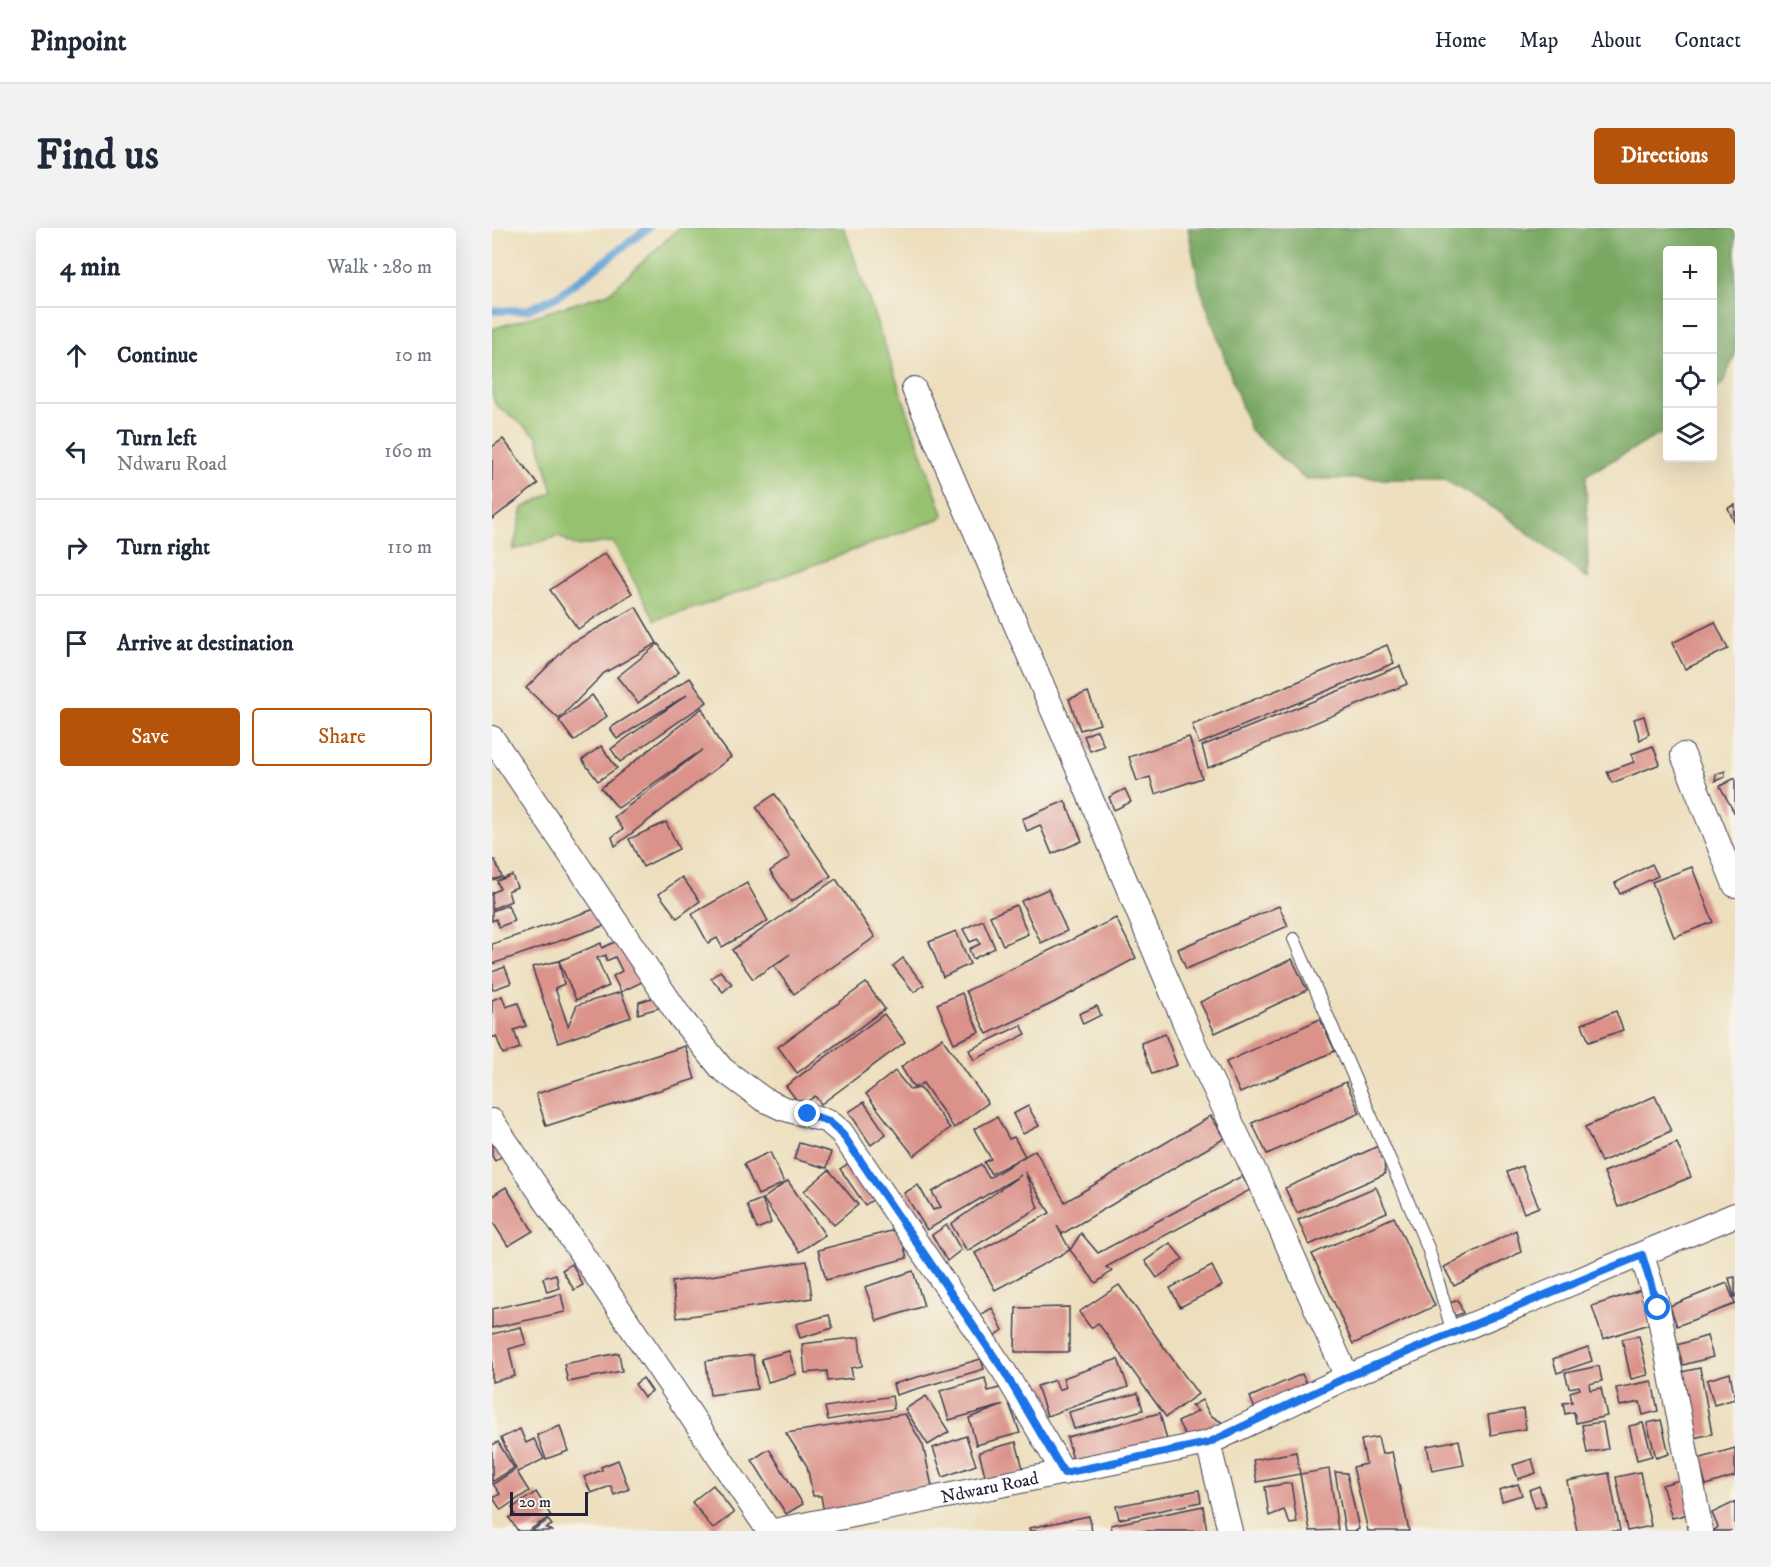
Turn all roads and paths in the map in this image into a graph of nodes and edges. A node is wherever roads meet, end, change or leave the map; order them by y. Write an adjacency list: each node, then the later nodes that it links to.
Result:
1 (914, 389): 10 (street)
2 (492, 738): 12 (street)
3 (1683, 754): 4 (street)
4 (1735, 885)
5 (1294, 939): 9 (lane)
6 (492, 1121): 14 (street)
7 (1735, 1215): 8 (street, Ndwaru Road)
8 (1642, 1255): 9 (street, Ndwaru Road); 17 (street)
9 (1453, 1333): 10 (street, Ndwaru Road)
10 (1347, 1377): 11 (street, Ndwaru Road)
11 (1208, 1443): 12 (street, Ndwaru Road); 16 (street)
12 (1064, 1473): 13 (street, Ndwaru Road)
13 (842, 1524): 15 (street, Ndwaru Road)
14 (769, 1531)
15 (774, 1531)
16 (1230, 1531)
17 (1701, 1531)

